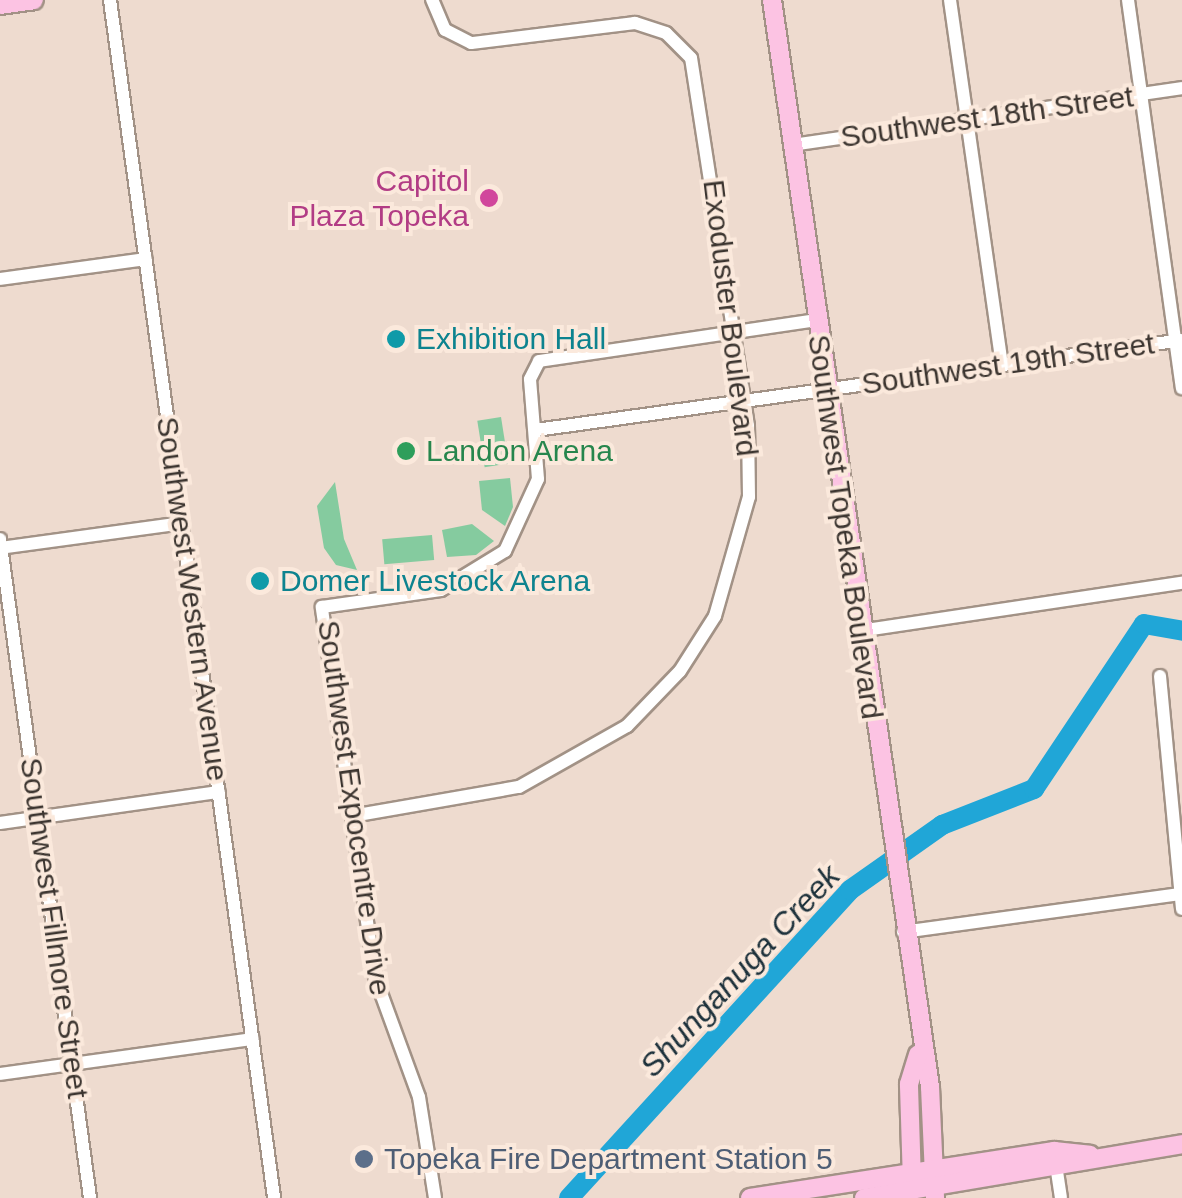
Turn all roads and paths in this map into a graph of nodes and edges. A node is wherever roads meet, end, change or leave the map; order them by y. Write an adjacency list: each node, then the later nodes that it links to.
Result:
1 (34, 0): 7 (main road)
2 (110, 0): 12 (street, Southwest Western Avenue)
3 (432, 0): 15 (street, Exoduster Boulevard)
4 (772, 0): 11 (main road, Southwest Topeka Boulevard)
5 (950, 0): 10 (street)
6 (1128, 0): 9 (street)
7 (0, 5)
8 (1182, 88): 9 (street, Southwest 18th Street)
9 (1140, 94): 10 (street, Southwest 18th Street); 16 (street)
10 (966, 120): 11 (street, Southwest 18th Street); 17 (street)
11 (792, 145): 14 (main road, Southwest Topeka Boulevard)
12 (146, 260): 13 (street); 22 (street, Southwest Western Avenue)
13 (0, 279)
14 (816, 320): 15 (street, Southwest Expocentre Drive); 19 (main road, Southwest Topeka Boulevard)
15 (734, 333): 20 (street, Exoduster Boulevard); 21 (street, Southwest Expocentre Drive)
16 (1179, 340): 17 (street, Southwest 19th Street); 18 (street)
17 (1002, 365): 19 (street, Southwest 19th Street)
18 (1182, 388)
19 (826, 390): 20 (street, Southwest 19th Street); 26 (main road, Southwest Topeka Boulevard)
20 (744, 401): 21 (street, Southwest 19th Street); 29 (street, Exoduster Boulevard)
21 (536, 430): 29 (street, Southwest Expocentre Drive)
22 (182, 523): 24 (street); 28 (street, Southwest Western Avenue)
23 (0, 539): 24 (street, Southwest Fillmore Street)
24 (1, 548): 30 (street, Southwest Fillmore Street)
25 (1182, 583): 26 (street)
26 (859, 631): 35 (main road, Southwest Topeka Boulevard)
27 (1160, 676): 32 (street)
28 (219, 792): 30 (street); 36 (street, Southwest Western Avenue)
29 (352, 816): 48 (street, Southwest Expocentre Drive)
30 (38, 818): 31 (street); 38 (street, Southwest Fillmore Street)
31 (0, 823)
32 (1178, 828): 33 (street)
33 (1180, 894): 34 (street); 35 (street)
34 (1182, 909)
35 (903, 932): 37 (main road, Southwest Topeka Boulevard)
36 (252, 1038): 38 (street); 47 (street, Southwest Western Avenue)
37 (918, 1054): 42 (main road, Southwest Topeka Boulevard); 43 (main road, Southwest Topeka Boulevard)
38 (72, 1064): 39 (street); 46 (street, Southwest Fillmore Street)
39 (0, 1074)
40 (1182, 1144): 41 (main road)
41 (1055, 1158): 42 (main road); 44 (main road); 51 (street)
42 (933, 1168): 43 (main road); 44 (main road, Southwest Topeka Boulevard)
43 (912, 1171): 45 (main road, Southwest Topeka Boulevard); 49 (main road)
44 (935, 1193): 45 (main road)
45 (912, 1194): 50 (main road)
46 (90, 1198)
47 (274, 1198)
48 (436, 1198)
49 (750, 1198)
50 (864, 1198)
51 (1061, 1198)

